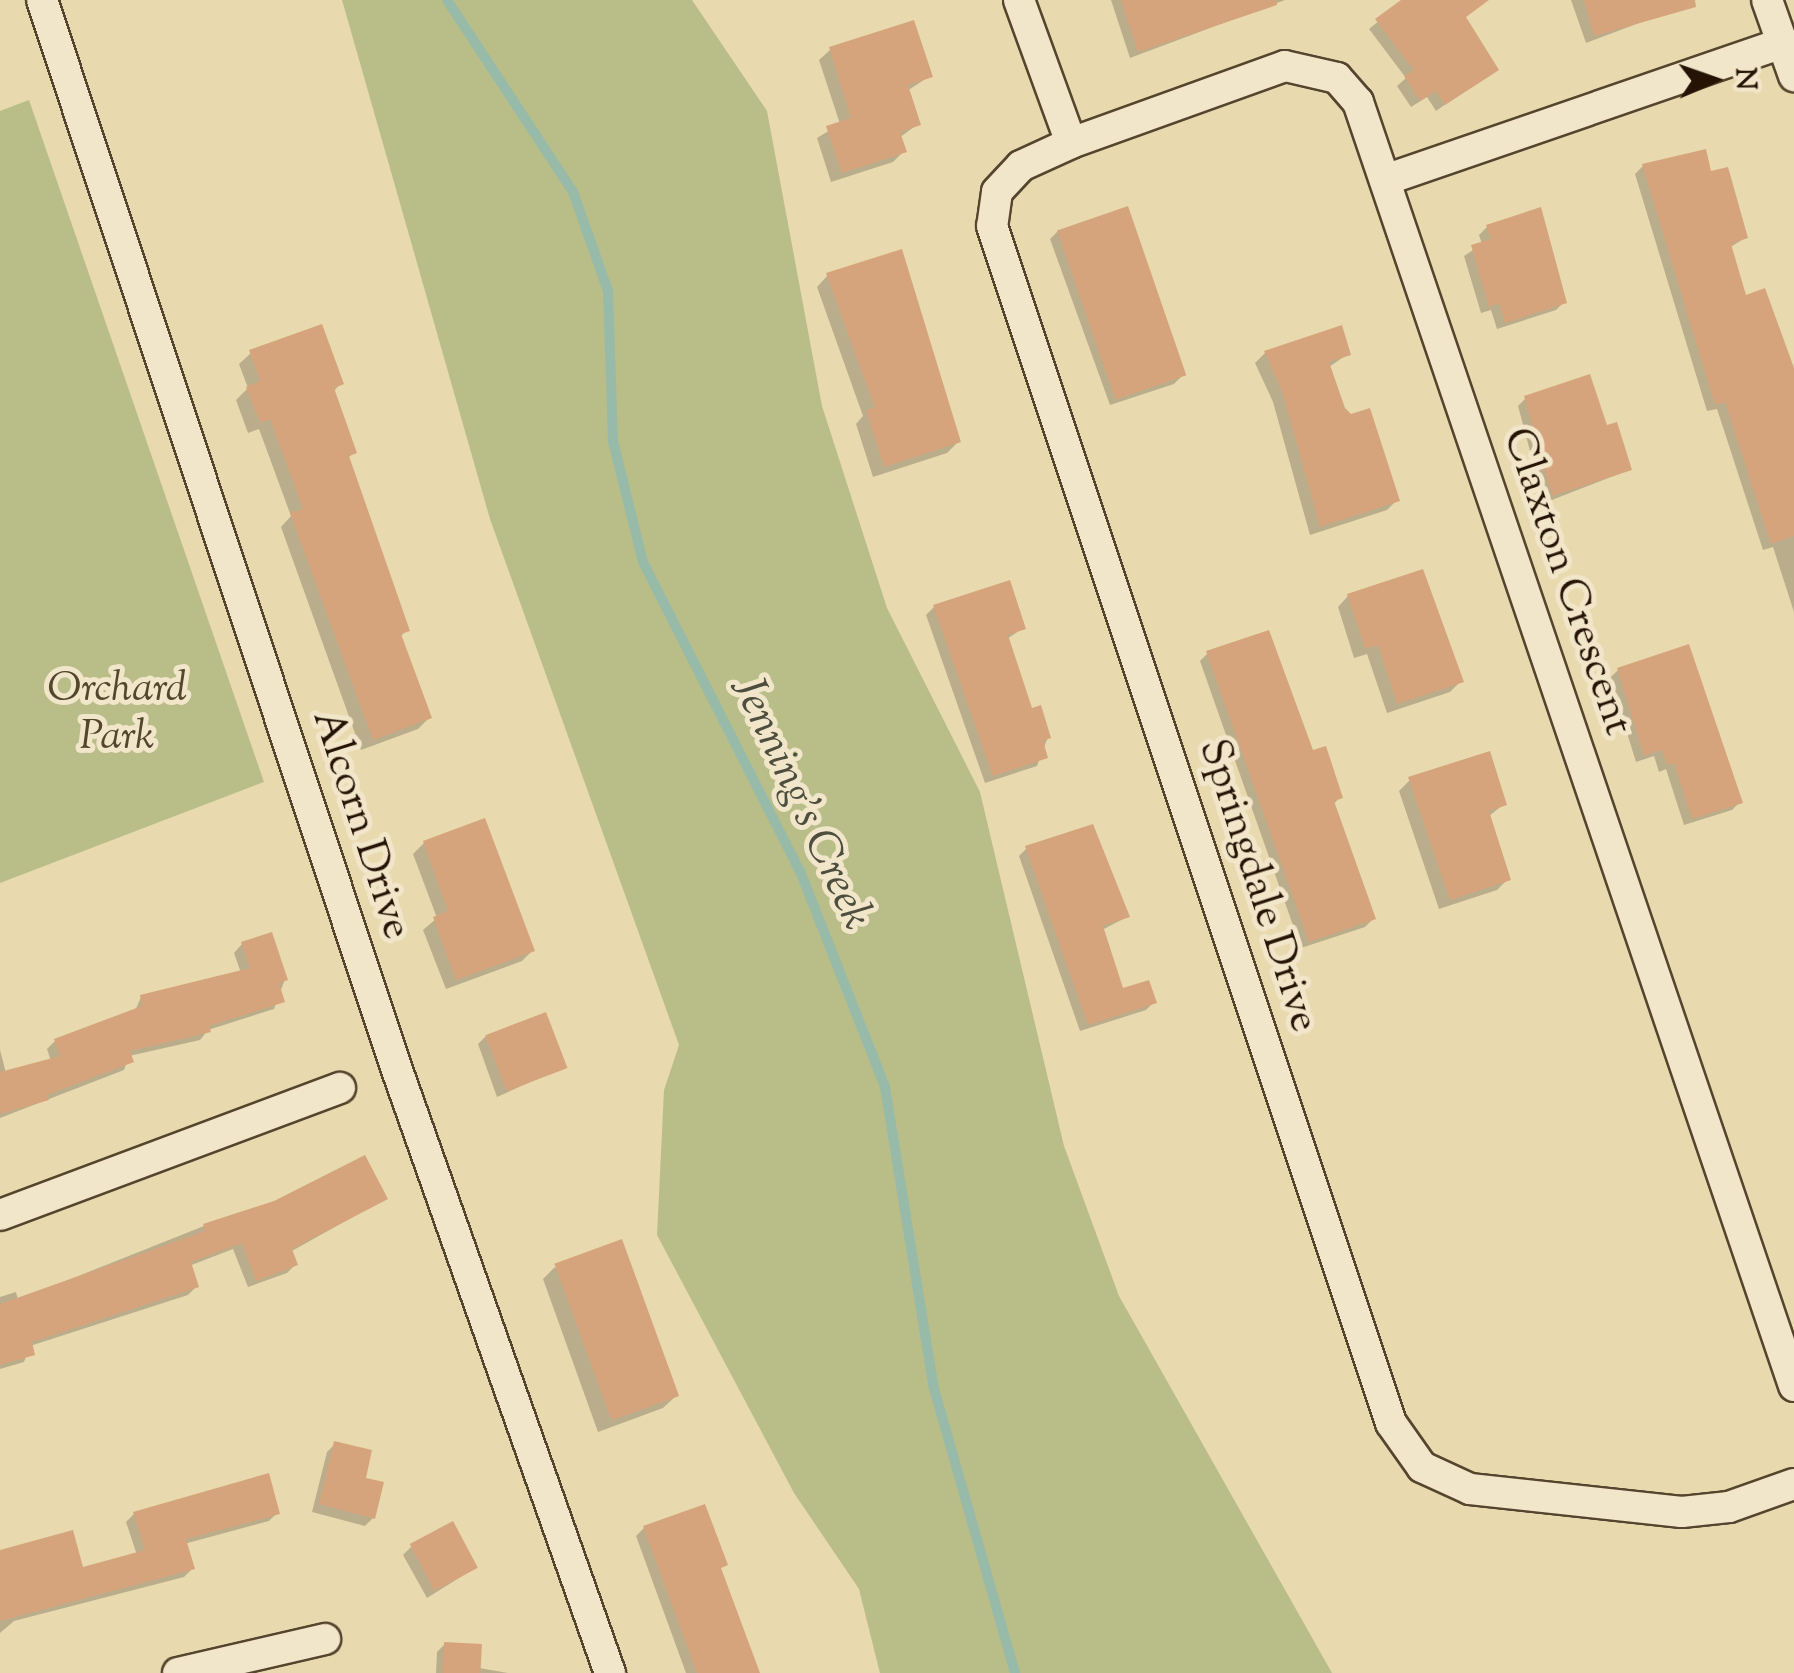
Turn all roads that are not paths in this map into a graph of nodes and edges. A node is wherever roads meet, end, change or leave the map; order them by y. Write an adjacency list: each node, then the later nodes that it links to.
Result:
1 (42, 0): 14 (street, Alcorn Drive)
2 (1019, 0): 6 (street)
3 (1768, 0): 4 (street)
4 (1783, 44): 5 (street); 7 (street)
5 (1794, 76)
6 (1071, 142): 7 (street, Claxton Crescent); 11 (street, Springdale Drive)
7 (1385, 180): 10 (street, Claxton Crescent)
8 (340, 1088): 9 (street)
9 (0, 1215)
10 (1794, 1386)
11 (1794, 1484)
12 (325, 1639): 13 (street)
13 (178, 1673)
14 (610, 1673)

